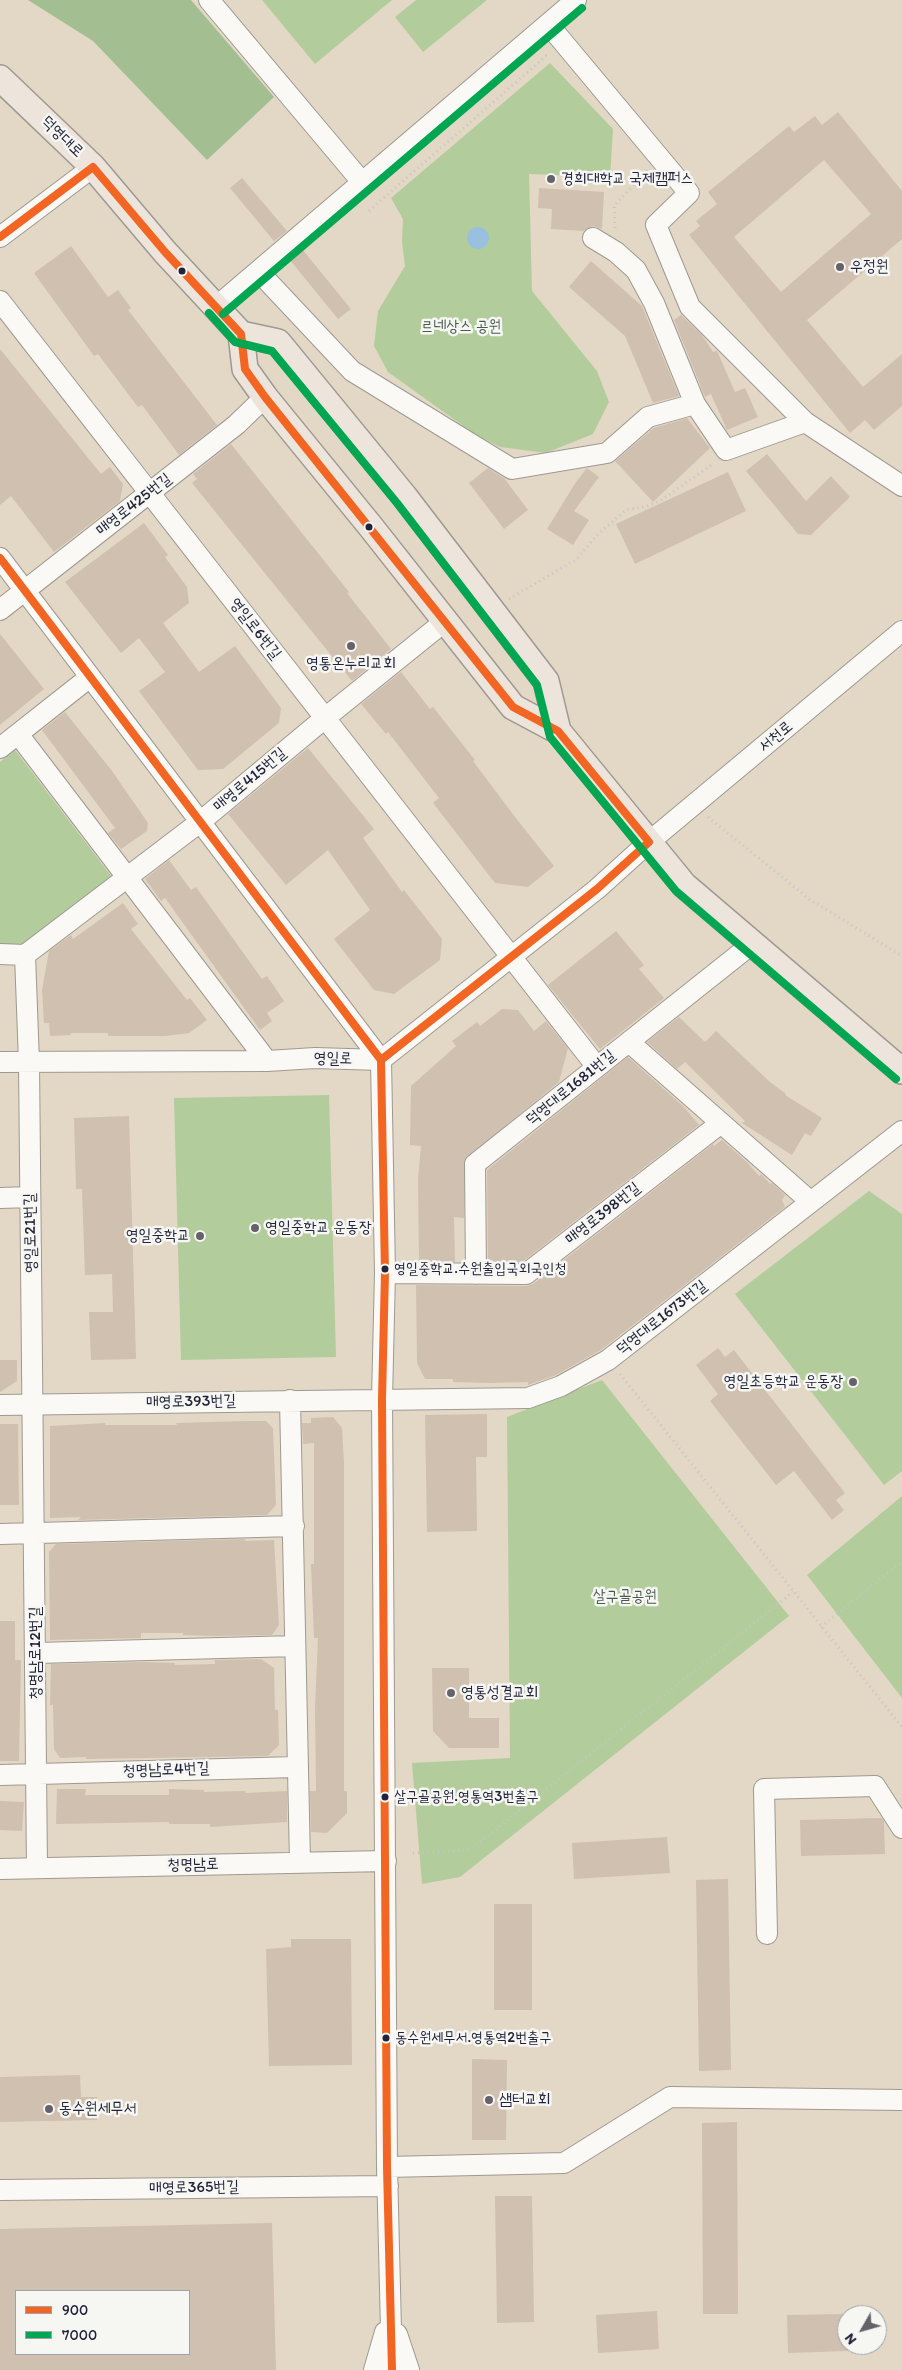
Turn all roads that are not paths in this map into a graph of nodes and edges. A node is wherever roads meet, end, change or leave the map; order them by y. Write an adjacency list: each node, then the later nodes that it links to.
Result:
1 (210, 0): 6 (street)
2 (576, 0): 3 (street)
3 (548, 24): 6 (street); 15 (street)
4 (0, 78): 5 (main road, 덕영대로)
5 (93, 167): 7 (street); 11 (main road, 덕영대로)
6 (362, 182): 9 (street)
7 (0, 237)
8 (593, 238): 14 (street)
9 (259, 272): 11 (street); 14 (street)
10 (0, 300): 17 (street, 영일로6번길)
11 (217, 306): 12 (main road, 덕영대로)
12 (241, 334): 13 (main road); 25 (main road)
13 (266, 398): 17 (street, 매영로425번길); 21 (main road)
14 (695, 404): 15 (street)
15 (805, 422): 16 (street)
16 (902, 486)
17 (149, 493): 19 (street, 매영로425번길); 24 (street, 영일로6번길)
18 (0, 558): 19 (street)
19 (25, 590): 20 (street, 매영로425번길); 23 (street)
20 (0, 610)
21 (444, 622): 24 (street, 매영로415번길); 25 (main road)
22 (902, 631): 29 (street, 서천로)
23 (90, 677): 26 (street); 28 (street)
24 (325, 718): 28 (street, 매영로415번길); 34 (street, 영일로6번길)
25 (558, 731): 29 (main road)
26 (18, 734): 27 (street); 30 (street)
27 (0, 748)
28 (200, 822): 30 (street, 매영로415번길); 36 (street)
29 (649, 842): 31 (main road); 34 (street)
30 (127, 878): 33 (street, 매영로415번길); 37 (street)
31 (752, 944): 35 (street, 덕영대로1681번길); 41 (main road)
32 (0, 954): 33 (street)
33 (25, 955): 39 (street, 영일로21번길)
34 (511, 957): 36 (street); 40 (street, 영일로6번길)
35 (629, 1042): 40 (street, 덕영대로1681번길); 42 (street)
36 (381, 1060): 37 (street, 영일로); 47 (street)
37 (267, 1061): 39 (street, 영일로)
38 (0, 1062): 39 (street, 영일로)
39 (29, 1062): 44 (street, 영일로21번길)
40 (597, 1067): 48 (street, 덕영대로1681번길)
41 (902, 1071)
42 (721, 1123): 46 (street); 48 (street, 매영로398번길)
43 (902, 1131): 46 (street, 덕영대로1673번길)
44 (30, 1197): 45 (street); 52 (street, 영일로21번길)
45 (0, 1198)
46 (811, 1202): 49 (street, 덕영대로1673번길)
47 (385, 1273): 48 (street, 매영로398번길); 49 (street)
48 (476, 1274)
49 (382, 1399): 50 (street, 매영로393번길); 62 (street)
50 (290, 1400): 52 (street, 매영로393번길); 53 (street)
51 (0, 1405): 52 (street, 매영로393번길)
52 (33, 1405): 54 (street, 청명남로12번길)
53 (294, 1526): 54 (street); 56 (street)
54 (35, 1533): 55 (street); 57 (street, 청명남로12번길)
55 (0, 1534)
56 (295, 1646): 57 (street); 58 (street)
57 (36, 1653): 59 (street, 청명남로12번길)
58 (297, 1767): 59 (street, 청명남로4번길); 63 (street)
59 (36, 1774): 60 (street); 64 (street, 청명남로12번길)
60 (0, 1775)
61 (902, 1828): 66 (street)
62 (386, 1861): 63 (street, 청명남로); 68 (street)
63 (300, 1862): 64 (street, 청명남로)
64 (37, 1868): 65 (street, 청명남로)
65 (0, 1869)
66 (767, 1934)
67 (902, 2100): 68 (street, 매영로365번길)
68 (388, 2176): 69 (street, 매영로365번길); 70 (street)
69 (0, 2190)
70 (390, 2316): 71 (street); 72 (street); 73 (street)
71 (374, 2370)
72 (392, 2370)
73 (409, 2370)

